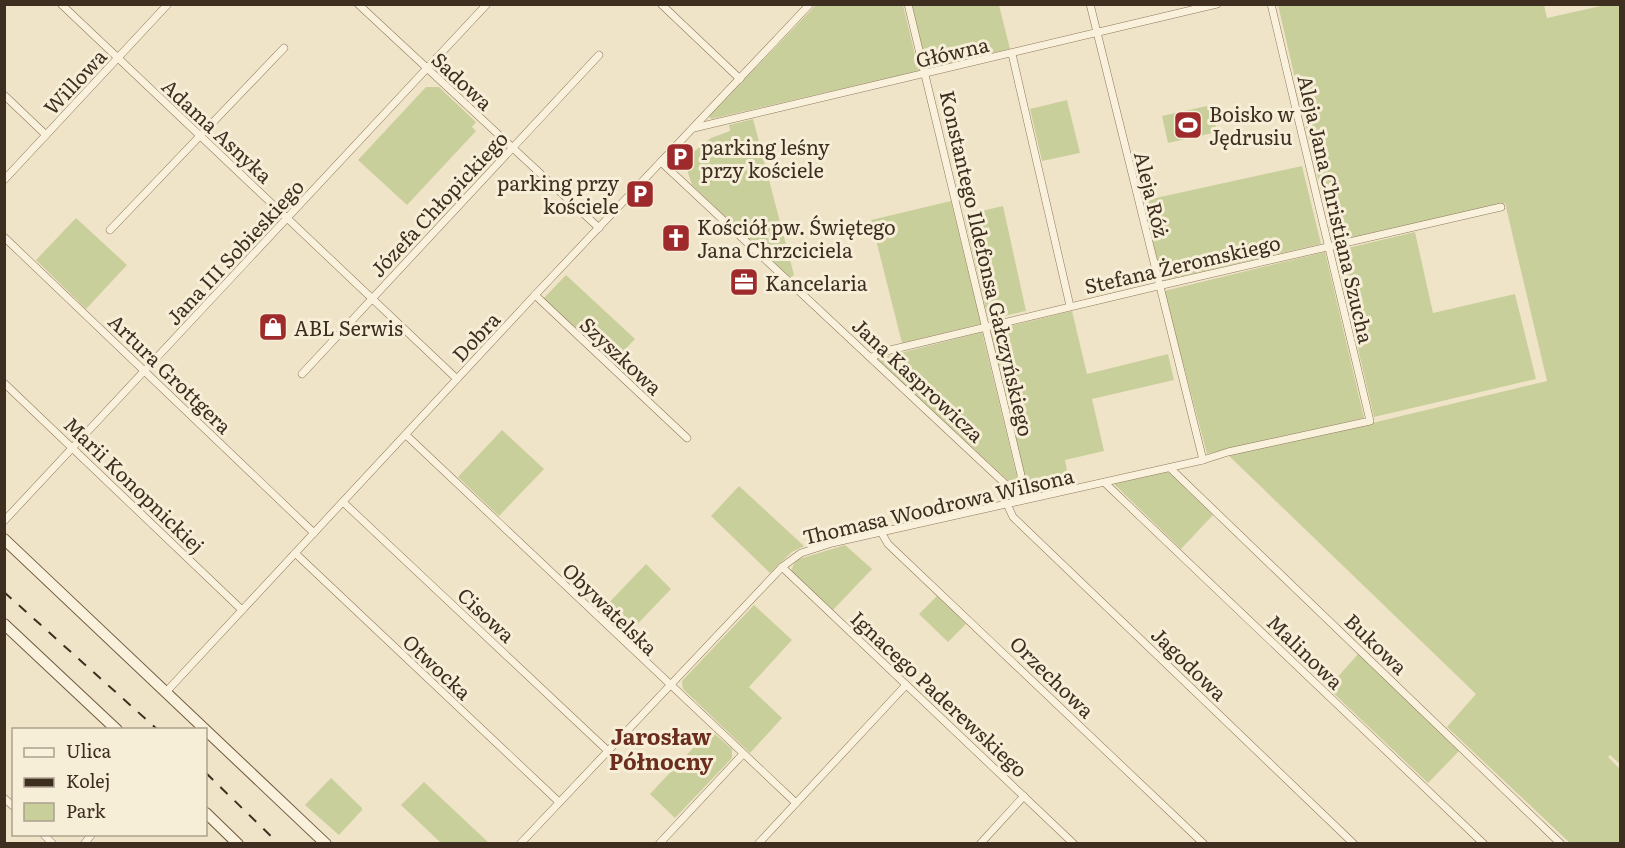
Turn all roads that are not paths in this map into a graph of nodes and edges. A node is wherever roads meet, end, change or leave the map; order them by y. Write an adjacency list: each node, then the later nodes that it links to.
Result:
1 (61, 4): 15 (street, Adama Asnyka)
2 (168, 4): 15 (street, Willowa)
3 (358, 4): 16 (street, Sadowa)
4 (487, 4): 16 (street, Jana III Sobieskiego)
5 (661, 4): 18 (street)
6 (810, 4): 18 (street, Dobra)
7 (908, 4): 17 (street, Konstantego Ildefonsa Gałczyńskiego)
8 (1090, 4): 11 (street, Aleja Róż)
9 (1217, 4): 11 (street, Główna)
10 (1271, 4): 31 (street, Aleja Jana Christiana Szucha)
11 (1097, 32): 13 (street, Główna); 32 (street, Aleja Róż)
12 (284, 48): 22 (street)
13 (1012, 54): 17 (street, Główna); 35 (street)
14 (599, 55): 23 (street, Józefa Chłopickiego)
15 (118, 58): 21 (street, Willowa); 22 (street, Adama Asnyka)
16 (427, 68): 23 (street, Sadowa); 27 (street, Jana III Sobieskiego)
17 (926, 73): 20 (street, Główna); 36 (street, Konstantego Ildefonsa Gałczyńskiego)
18 (740, 79): 20 (street, Dobra)
19 (4, 95): 21 (street)
20 (694, 128): 24 (street, Dobra)
21 (46, 135): 25 (street, Willowa)
22 (200, 136): 27 (street, Adama Asnyka); 29 (street)
23 (512, 148): 28 (street, Sadowa); 34 (street, Józefa Chłopickiego)
24 (661, 162): 28 (street, Dobra); 37 (street, Jana Kasprowicza)
25 (4, 180)
26 (1501, 207): 31 (street, Stefana Żeromskiego)
27 (288, 218): 34 (street, Adama Asnyka); 38 (street, Jana III Sobieskiego)
28 (599, 228): 33 (street, Dobra)
29 (110, 230)
30 (4, 237): 38 (street, Artura Grottgera)
31 (1330, 246): 32 (street, Stefana Żeromskiego); 42 (street, Aleja Jana Christiana Szucha)
32 (1158, 285): 35 (street, Stefana Żeromskiego); 46 (street, Aleja Róż)
33 (535, 296): 40 (street, Dobra); 44 (street, Szyszkowa)
34 (371, 300): 39 (street, Józefa Chłopickiego); 40 (street, Adama Asnyka)
35 (1070, 306): 36 (street, Stefana Żeromskiego)
36 (986, 326): 37 (street, Stefana Żeromskiego); 49 (street, Konstantego Ildefonsa Gałczyńskiego)
37 (872, 357): 49 (street, Jana Kasprowicza)
38 (145, 370): 45 (street, Jana III Sobieskiego); 55 (street, Artura Grottgera)
39 (302, 374)
40 (457, 379): 43 (street, Dobra)
41 (4, 383): 45 (street, Marii Konopnickiej)
42 (1370, 420): 46 (street, Thomasa Woodrowa Wilsona)
43 (406, 435): 51 (street, Dobra); 62 (street, Obywatelska)
44 (687, 438)
45 (73, 448): 53 (street, Jana III Sobieskiego); 59 (street, Marii Konopnickiej)
46 (1203, 460): 47 (street, Thomasa Woodrowa Wilsona)
47 (1170, 468): 48 (street, Thomasa Woodrowa Wilsona); 83 (street, Bukowa)
48 (1105, 483): 50 (street, Thomasa Woodrowa Wilsona); 82 (street, Malinowa)
49 (1015, 493): 50 (street)
50 (1017, 501): 52 (street, Thomasa Woodrowa Wilsona)
51 (343, 502): 55 (street, Dobra); 67 (street, Cisowa)
52 (1007, 504): 54 (street, Thomasa Woodrowa Wilsona); 81 (street, Jagodowa)
53 (4, 521)
54 (881, 532): 58 (street, Thomasa Woodrowa Wilsona); 80 (street, Orzechowa)
55 (314, 533): 57 (street, Dobra)
56 (4, 538): 63 (main road)
57 (295, 553): 59 (street, Dobra); 70 (street, Otwocka)
58 (783, 567): 61 (street, Ignacego Paderewskiego); 62 (street, Thomasa Woodrowa Wilsona)
59 (242, 610): 63 (street, Dobra)
60 (4, 624): 64 (main road)
61 (906, 685): 69 (street, Ignacego Paderewskiego); 71 (street)
62 (670, 686): 67 (street, Thomasa Woodrowa Wilsona); 68 (street, Obywatelska)
63 (166, 692): 65 (main road)
64 (116, 728)
65 (204, 728)
66 (207, 731): 74 (main road)
67 (608, 751): 70 (street, Thomasa Woodrowa Wilsona)
68 (743, 754): 71 (street, Obywatelska); 76 (street)
69 (1024, 796): 78 (street); 79 (street, Ignacego Paderewskiego)
70 (559, 802): 75 (street, Thomasa Woodrowa Wilsona)
71 (796, 803): 77 (street)
72 (207, 814): 73 (main road)
73 (238, 843)
74 (326, 843)
75 (520, 843)
76 (659, 843)
77 (758, 843)
78 (980, 843)
79 (1074, 843)
80 (1204, 843)
81 (1354, 843)
82 (1484, 843)
83 (1561, 843)

